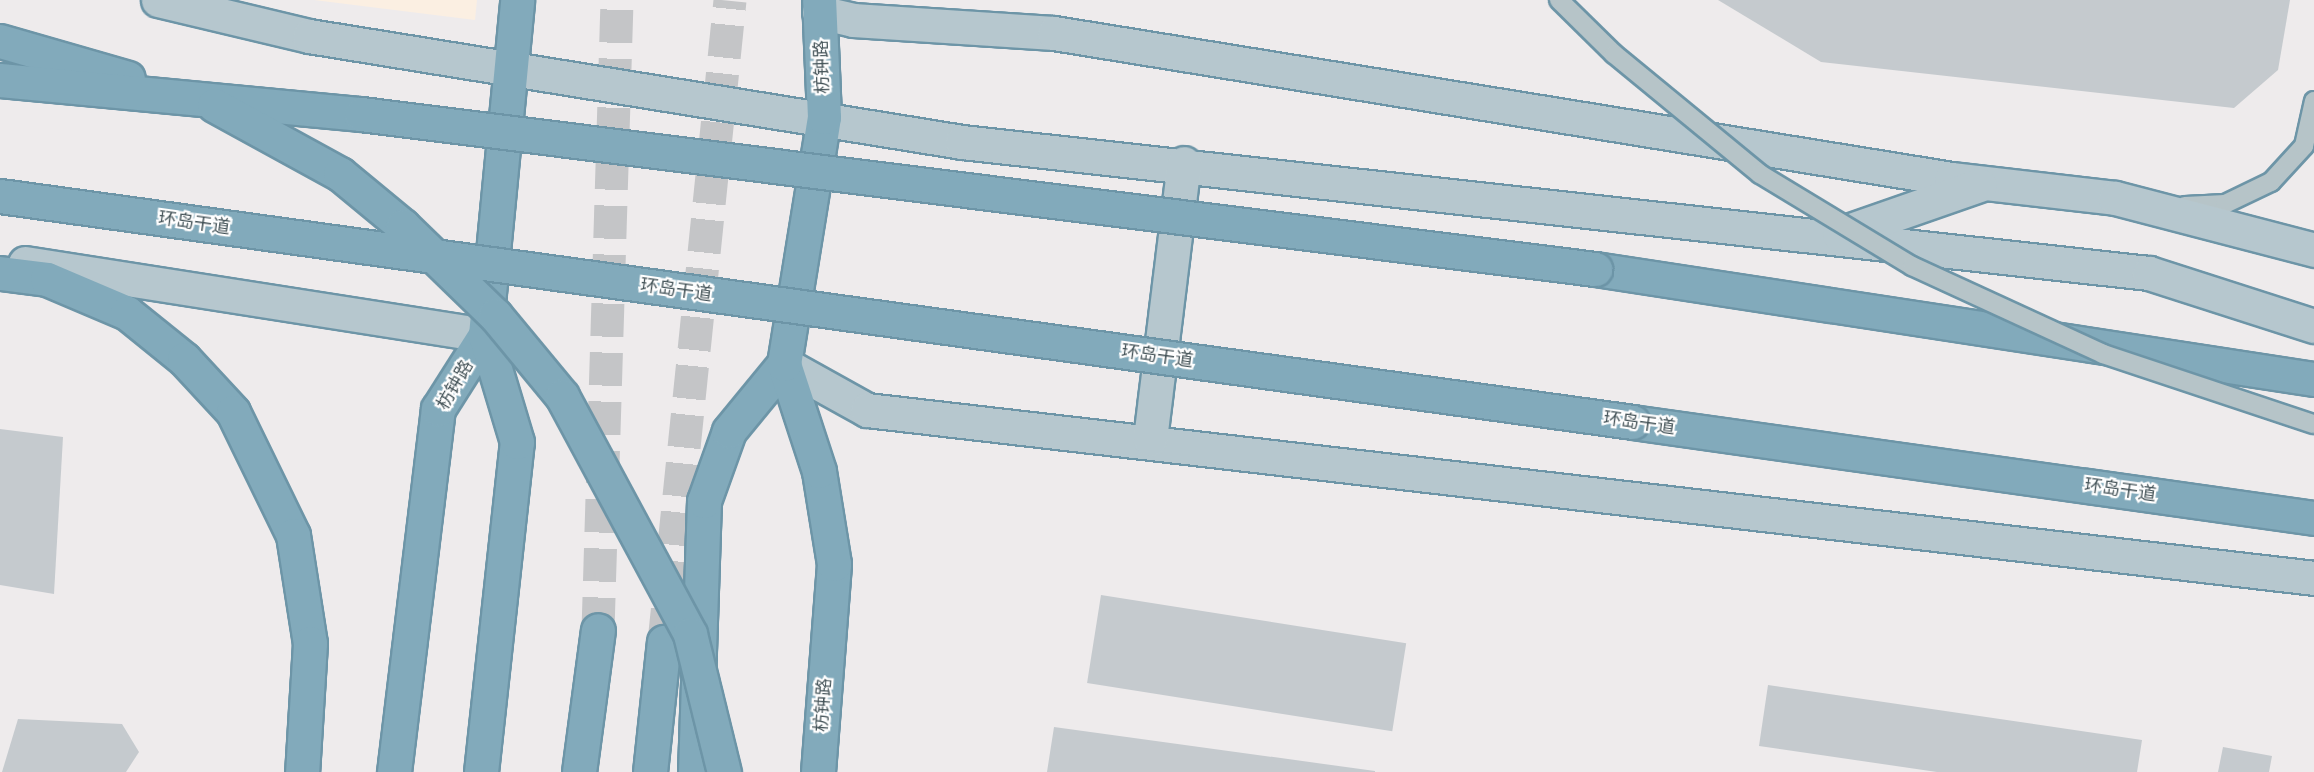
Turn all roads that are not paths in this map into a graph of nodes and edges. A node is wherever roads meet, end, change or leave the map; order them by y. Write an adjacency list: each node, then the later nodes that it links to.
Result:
1 (158, 0): 6 (main road)
2 (517, 0): 6 (highway, 枋钟路)
3 (1559, 0): 22 (lane, bridge)
4 (819, 6): 9 (highway, 枋钟路); 11 (main road)
5 (0, 41): 34 (highway, bridge)
6 (513, 70): 9 (main road); 19 (highway, 枋钟路)
7 (0, 80): 21 (highway, bridge)
8 (2314, 101): 13 (lane)
9 (824, 117): 10 (main road); 20 (highway, 枋钟路)
10 (1184, 163): 14 (main road); 23 (main road)
11 (1984, 183): 13 (main road); 14 (main road)
12 (0, 196): 24 (highway, 环岛干道, bridge)
13 (2115, 198): 15 (main road)
14 (1829, 237): 18 (main road)
15 (2314, 250)
16 (0, 259): 19 (main road)
17 (0, 273): 28 (highway)
18 (2314, 326)
19 (485, 334): 29 (highway, 枋钟路); 30 (highway)
20 (784, 364): 23 (main road); 33 (highway); 35 (highway, 枋钟路)
21 (2314, 379)
22 (2314, 424)
23 (1150, 439): 25 (main road)
24 (2314, 518)
25 (2314, 578)
26 (598, 630): 31 (highway)
27 (664, 642): 32 (highway)
28 (302, 772)
29 (394, 772)
30 (481, 772)
31 (579, 772)
32 (650, 772)
33 (695, 772)
34 (724, 772)
35 (818, 772)

